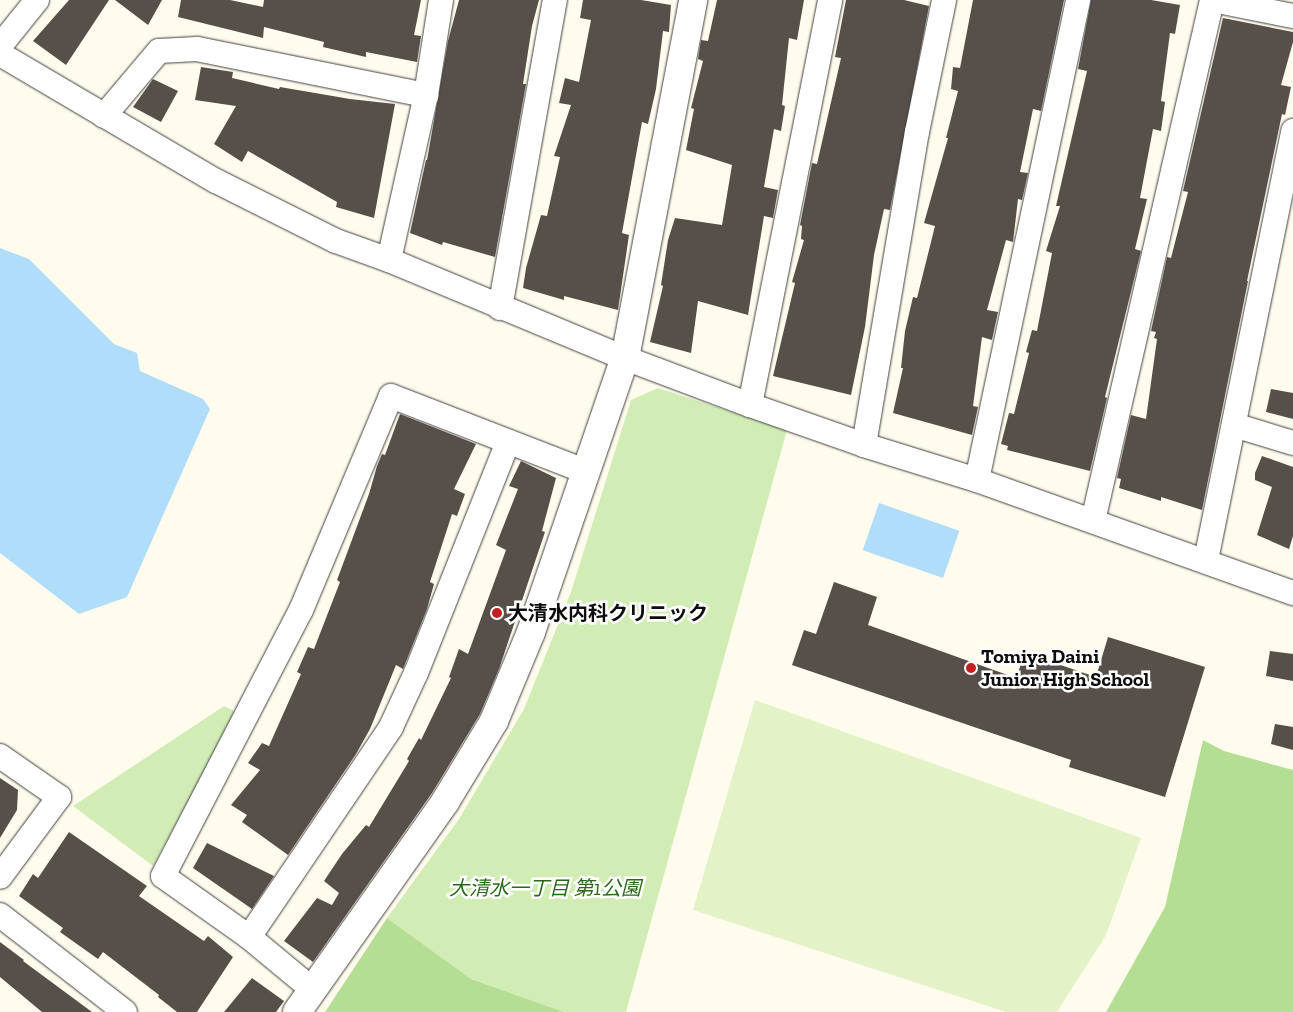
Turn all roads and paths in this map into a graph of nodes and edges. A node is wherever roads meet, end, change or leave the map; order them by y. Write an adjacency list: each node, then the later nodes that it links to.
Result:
1 (37, 0): 10 (street)
2 (441, 0): 12 (street)
3 (555, 0): 16 (street)
4 (692, 0): 17 (street)
5 (830, 0): 18 (street)
6 (944, 0): 22 (street)
7 (1078, 0): 24 (street)
8 (1212, 0): 9 (street); 25 (street)
9 (1293, 16)
10 (0, 46)
11 (0, 54): 13 (street)
12 (426, 95): 13 (street); 15 (street)
13 (104, 116): 15 (street)
14 (1293, 131): 19 (street)
15 (389, 260): 16 (street)
16 (500, 308): 17 (street)
17 (625, 358): 18 (street); 23 (street)
18 (750, 404): 22 (street)
19 (1234, 425): 21 (street); 26 (street)
20 (508, 442): 23 (street); 31 (street); 31 (street)
21 (1293, 443)
22 (864, 444): 24 (street)
23 (587, 472): 32 (street)
24 (977, 480): 25 (street)
25 (1093, 521): 26 (street)
26 (1206, 560): 27 (street)
27 (1293, 593)
28 (0, 756): 29 (street)
29 (0, 877)
30 (0, 915): 33 (street)
31 (249, 937): 32 (street)
32 (313, 990): 34 (street)
33 (125, 1012)
34 (297, 1012)

